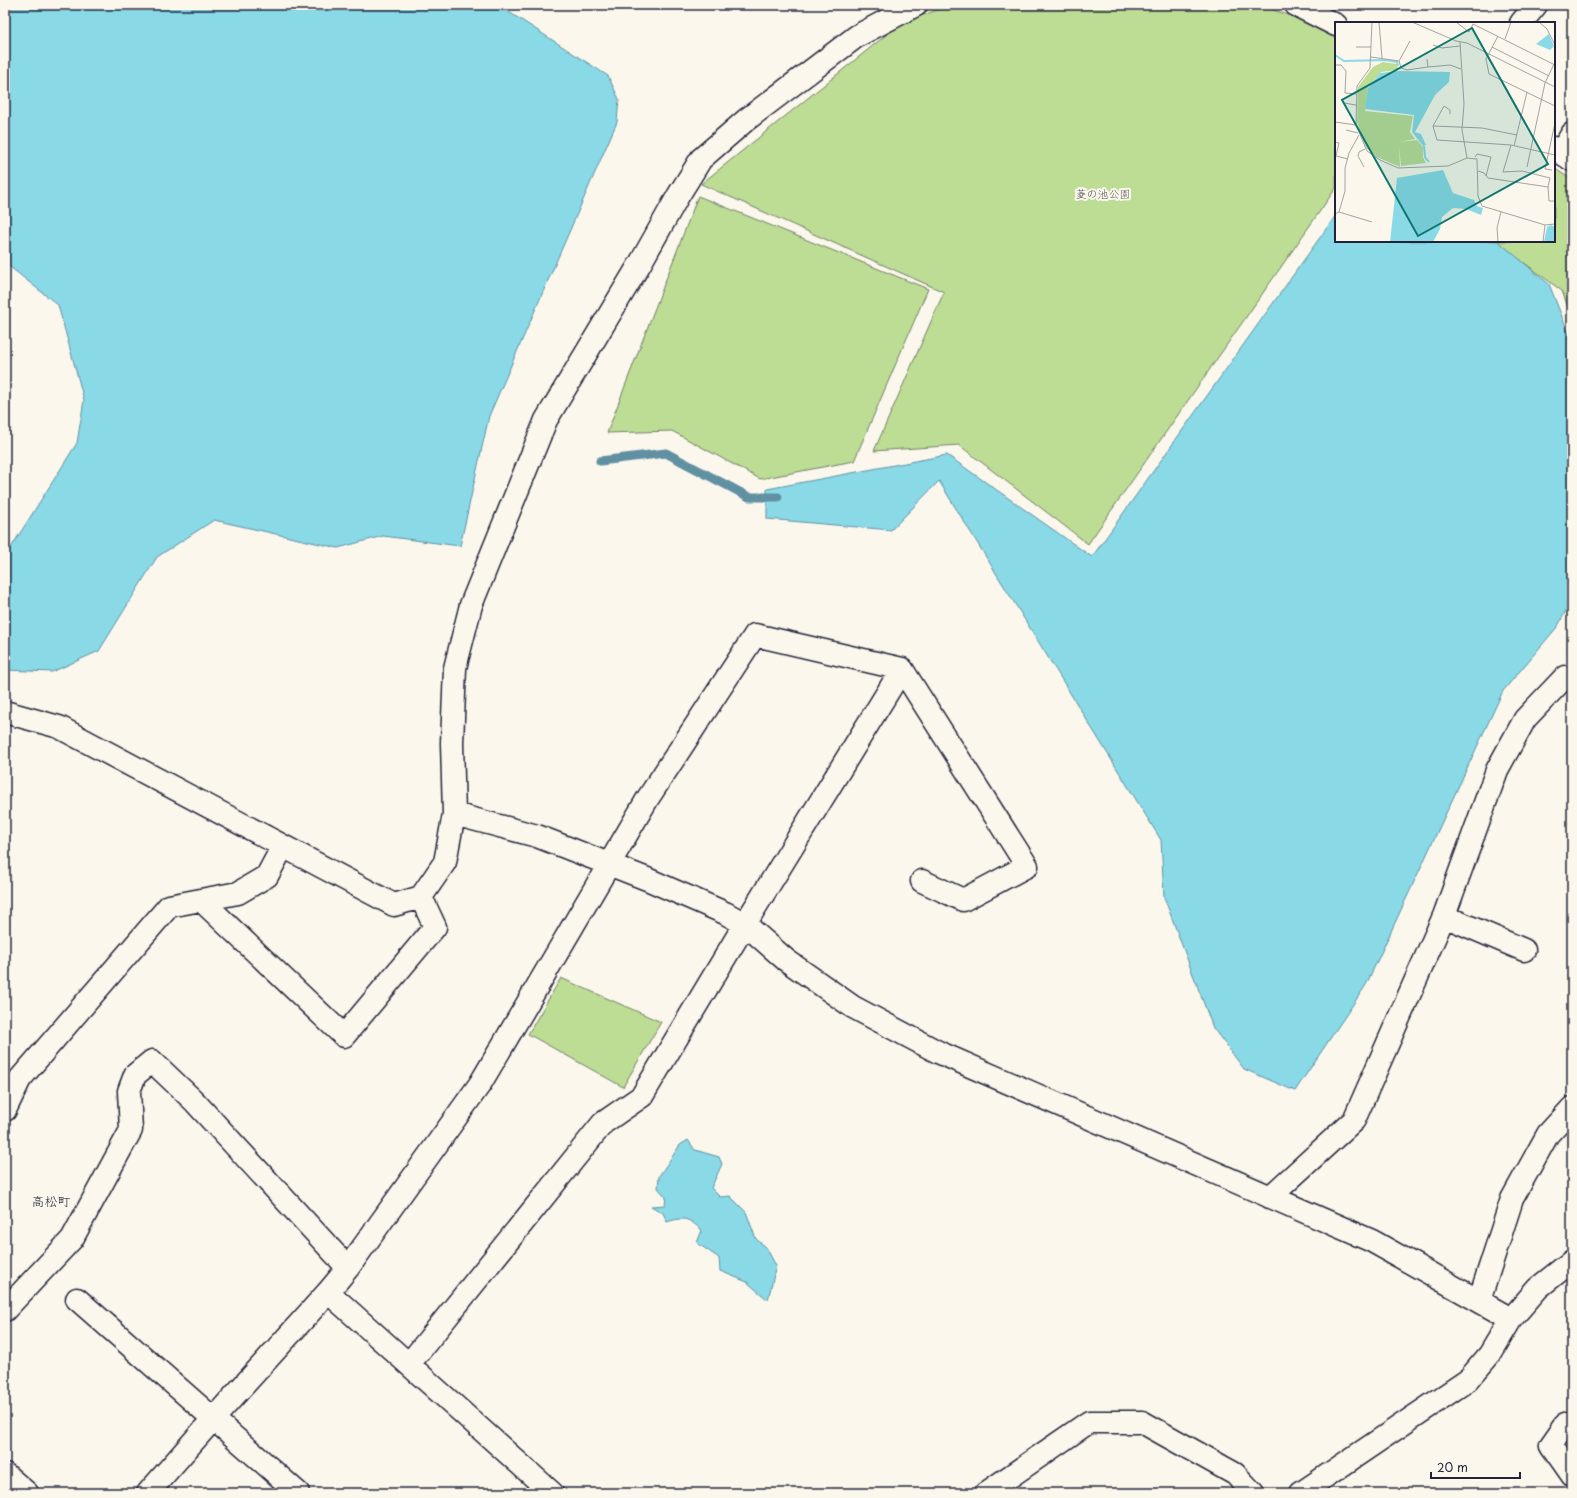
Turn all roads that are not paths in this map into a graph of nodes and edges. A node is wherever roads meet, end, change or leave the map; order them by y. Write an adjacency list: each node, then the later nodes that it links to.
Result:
1 (916, 5): 9 (street)
2 (1296, 5): 5 (street)
3 (1536, 5): 4 (street)
4 (1522, 22)
5 (1335, 24)
6 (902, 669): 11 (street); 12 (street); 16 (street)
7 (1572, 679): 15 (street)
8 (5, 712): 10 (street)
9 (454, 814): 11 (street); 13 (street)
10 (283, 846): 13 (street); 14 (street)
11 (609, 864): 16 (street); 22 (street)
12 (922, 881)
13 (421, 897): 14 (street)
14 (201, 900): 19 (street)
15 (1444, 916): 17 (street); 20 (street)
16 (745, 924): 20 (street); 28 (street)
17 (1524, 950)
18 (1572, 1108): 25 (street)
19 (5, 1110)
20 (1270, 1196): 25 (street)
21 (1572, 1261): 27 (street)
22 (348, 1268): 23 (street); 26 (street)
23 (328, 1292): 28 (street); 29 (street)
24 (77, 1299): 29 (street)
25 (1479, 1301): 27 (street)
26 (5, 1310)
27 (1511, 1319): 39 (street)
28 (408, 1364): 36 (street)
29 (214, 1418): 34 (street); 35 (street)
30 (1572, 1423): 32 (street)
31 (5, 1474): 33 (street)
32 (1572, 1475)
33 (27, 1493)
34 (148, 1493)
35 (298, 1493)
36 (552, 1493)
37 (986, 1493): 38 (street)
38 (1253, 1493)
39 (1301, 1493)

